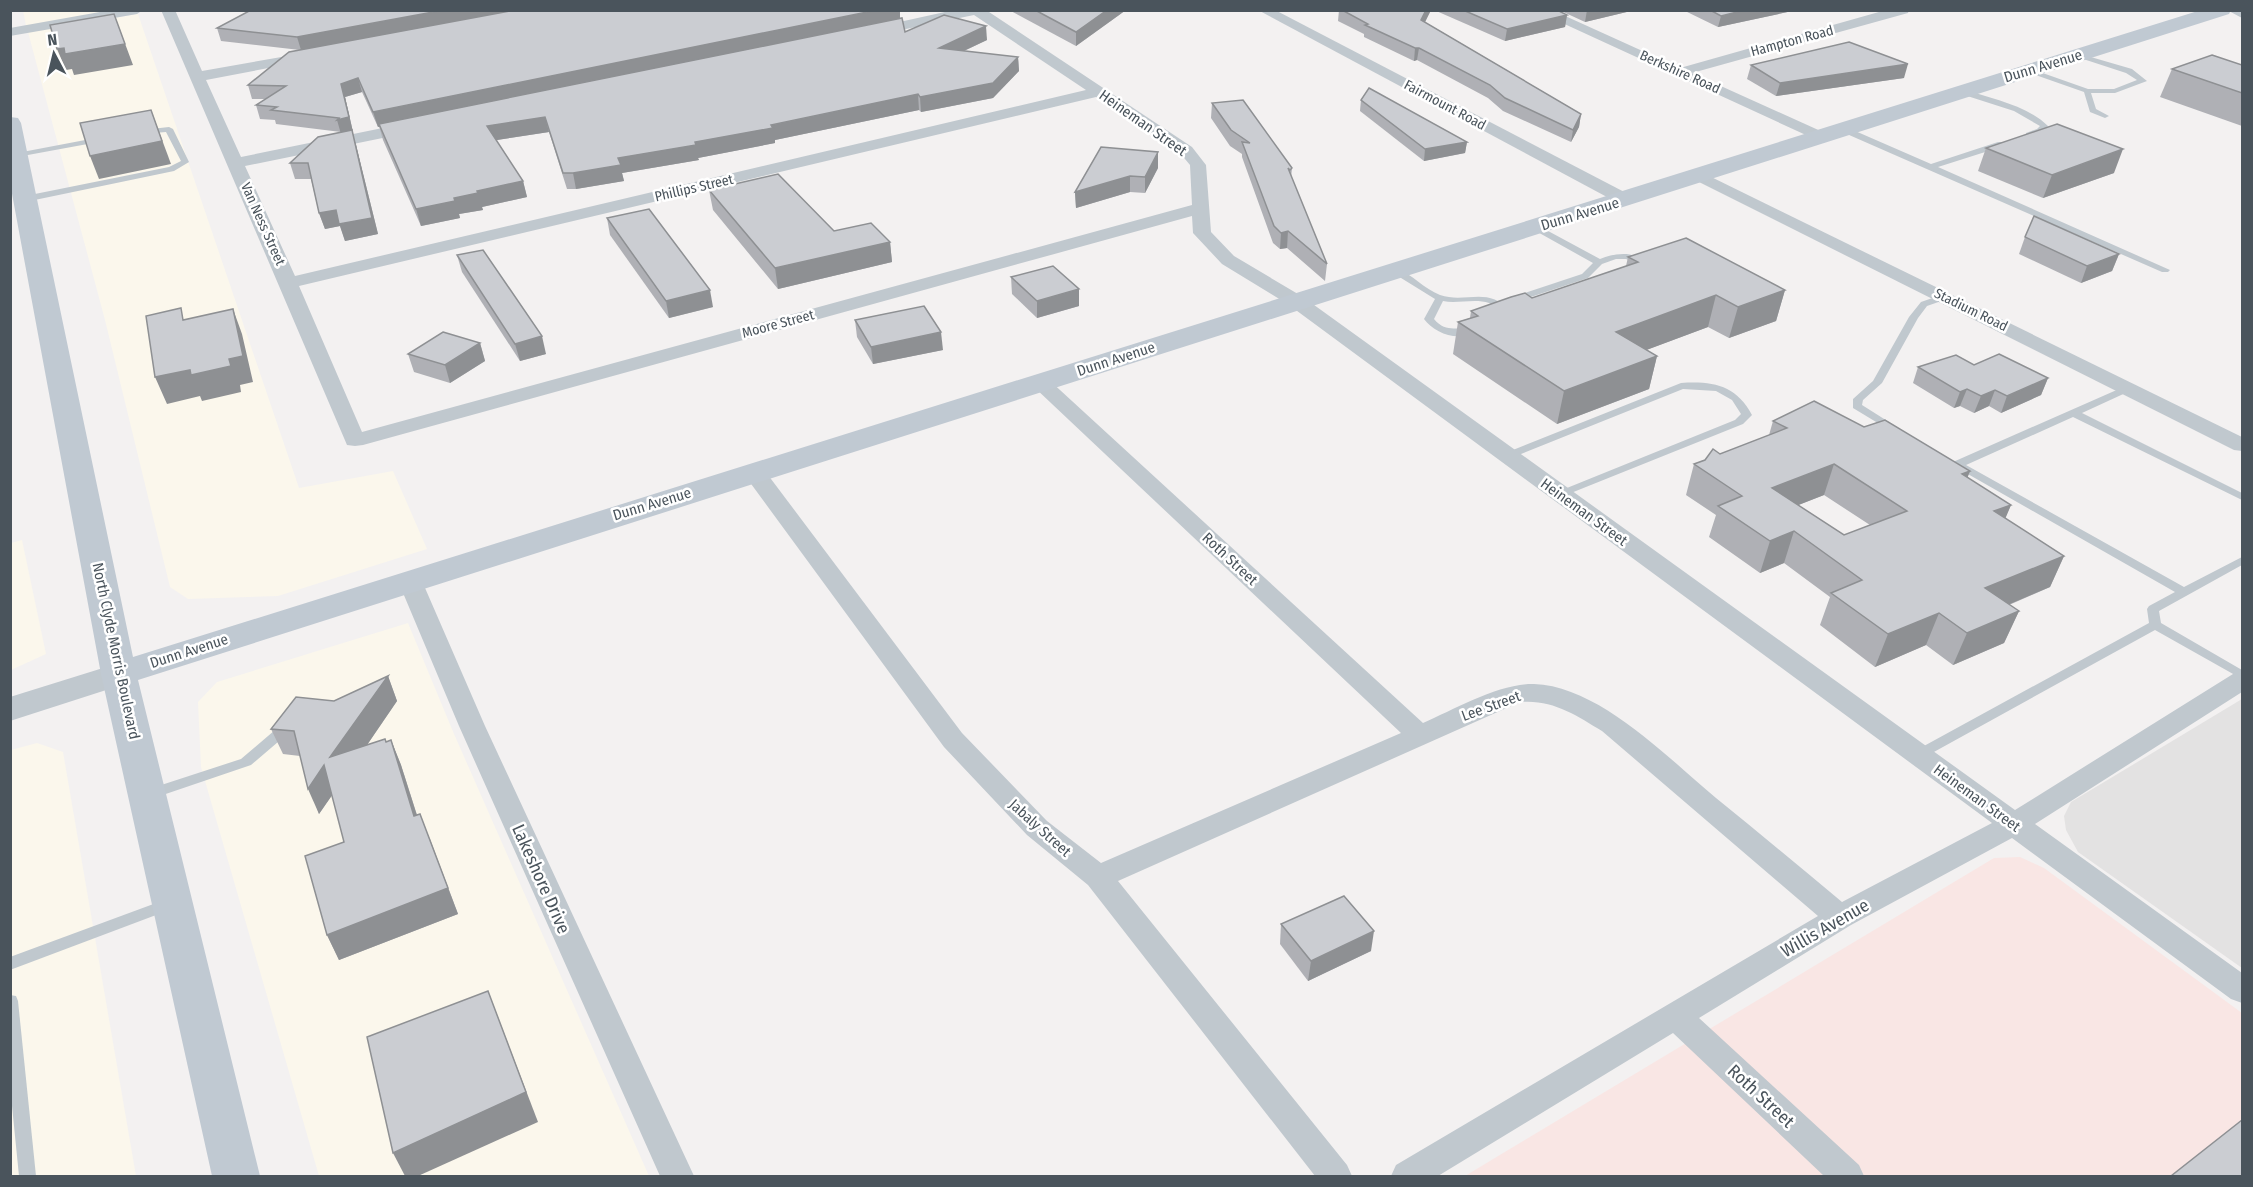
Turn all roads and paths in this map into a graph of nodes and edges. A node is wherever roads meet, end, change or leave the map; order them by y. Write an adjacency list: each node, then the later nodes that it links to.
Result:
1 (137, 10): 10 (street)
2 (168, 10): 16 (street, Van Ness Street)
3 (976, 10): 11 (street); 19 (street, Heineman Street)
4 (1264, 10): 34 (street, Fairmount Road)
5 (1540, 10): 15 (street, Berkshire Road)
6 (1903, 10): 15 (street, Hampton Road)
7 (2222, 10): 13 (main road, Dunn Avenue)
8 (2233, 10): 9 (street)
9 (2242, 14)
10 (10, 32)
11 (860, 34)
12 (324, 53): 16 (street)
13 (2080, 55): 14 (main road, Dunn Avenue); 18 (lane)
14 (2028, 70): 17 (main road, Dunn Avenue); 18 (lane)
15 (1681, 72): 25 (street, Berkshire Road)
16 (196, 77): 30 (street, Van Ness Street)
17 (1961, 91): 23 (main road, Dunn Avenue); 27 (lane)
18 (2087, 91): 20 (lane)
19 (1098, 92): 35 (street, Heineman Street); 41 (street, Phillips Street)
20 (2104, 116)
21 (10, 123): 29 (main road, North Clyde Morris Boulevard)
22 (432, 123): 30 (street)
23 (1843, 129): 25 (main road, Dunn Avenue); 31 (lane)
24 (128, 134): 33 (lane)
25 (1819, 136): 32 (main road, Dunn Avenue)
26 (106, 138): 29 (lane)
27 (2020, 138)
28 (2010, 141): 31 (lane)
29 (17, 155): 33 (main road, North Clyde Morris Boulevard)
30 (235, 163): 41 (street, Van Ness Street)
31 (1931, 167): 38 (lane)
32 (1699, 176): 34 (main road, Dunn Avenue); 42 (street, Stadium Road)
33 (25, 198): 62 (main road, North Clyde Morris Boulevard)
34 (1626, 200): 36 (main road, Dunn Avenue)
35 (1202, 208): 44 (street, Heineman Street); 52 (street, Moore Street)
36 (1537, 228): 37 (lane); 39 (main road, Dunn Avenue)
37 (1599, 262): 40 (lane); 45 (lane)
38 (2165, 270)
39 (1396, 271): 43 (lane); 44 (main road, Dunn Avenue)
40 (1643, 272)
41 (289, 283): 52 (street, Van Ness Street)
42 (1944, 297): 49 (street, Stadium Road); 51 (lane)
43 (1440, 298): 45 (lane); 47 (lane)
44 (1296, 301): 48 (main road, Dunn Avenue); 54 (street, Heineman Street)
45 (1500, 305): 46 (lane)
46 (1496, 322)
47 (1468, 332)
48 (1041, 383): 55 (main road, Dunn Avenue); 67 (street, Roth Street)
49 (2128, 388): 50 (lane); 53 (street, Stadium Road)
50 (2072, 412): 57 (lane); 60 (lane)
51 (1904, 435)
52 (355, 440)
53 (2242, 445)
54 (1508, 456): 56 (street, Heineman Street); 56 (lane)
55 (754, 472): 59 (main road, Dunn Avenue); 71 (street, Jabaly Street)
56 (1561, 494): 68 (street, Heineman Street)
57 (2242, 497)
58 (2242, 560): 60 (lane)
59 (410, 581): 62 (main road, Dunn Avenue); 80 (street, Lakeshore Drive)
60 (2183, 591): 61 (lane)
61 (2155, 625): 63 (lane); 68 (lane)
62 (118, 674): 65 (street, Dunn Avenue); 69 (main road, North Clyde Morris Boulevard)
63 (2242, 675)
64 (2242, 680): 70 (street, Willis Avenue)
65 (10, 709)
66 (297, 718): 69 (lane)
67 (1420, 735): 71 (street, Lee Street); 73 (street, Lee Street)
68 (1918, 755): 70 (street, Heineman Street)
69 (147, 795): 72 (main road, North Clyde Morris Boulevard)
70 (2014, 824): 73 (street, Willis Avenue); 75 (street, Heineman Street)
71 (1098, 877): 81 (street, Jabaly Street)
72 (172, 903): 74 (lane); 79 (main road, North Clyde Morris Boulevard)
73 (1840, 917): 77 (street, Willis Avenue)
74 (10, 964)
75 (2242, 990)
76 (10, 1001): 78 (lane)
77 (1676, 1016): 82 (street, Willis Avenue); 83 (street, Roth Street)
78 (28, 1176)
79 (236, 1176)
80 (677, 1176)
81 (1335, 1176)
82 (1408, 1176)
83 (1847, 1176)

